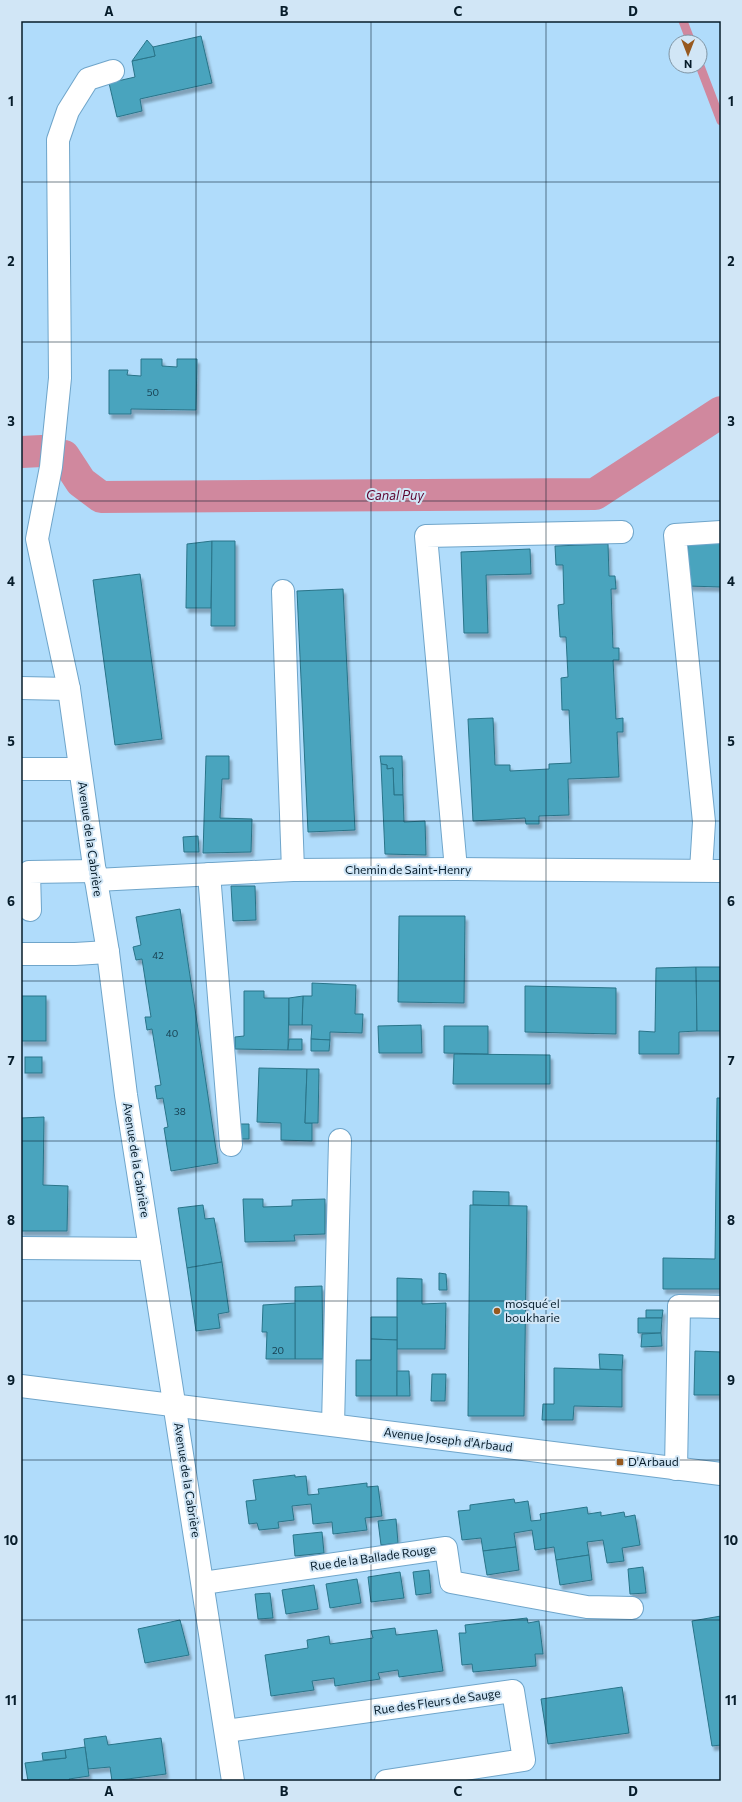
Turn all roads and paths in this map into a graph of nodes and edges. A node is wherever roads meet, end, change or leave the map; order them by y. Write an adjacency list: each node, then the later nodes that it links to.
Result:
1 (113, 71): 4 (street)
2 (622, 532): 10 (street)
3 (721, 532): 12 (street)
4 (29, 536): 7 (street, Avenue de la Cabrière)
5 (283, 592): 11 (street)
6 (21, 688): 7 (street)
7 (69, 689): 9 (street, Avenue de la Cabrière)
8 (21, 769): 9 (street)
9 (80, 769): 14 (street, Avenue de la Cabrière)
10 (456, 869): 11 (street, Chemin de Saint-Henry); 12 (street, Chemin de Saint-Henry)
11 (293, 870): 13 (street, Chemin de Saint-Henry)
12 (711, 871)
13 (209, 874): 14 (street, Chemin de Saint-Henry); 19 (street)
14 (95, 875): 15 (street, Chemin de Saint-Henry); 16 (street, Avenue de la Cabrière)
15 (30, 910)
16 (108, 952): 17 (street); 21 (street, Avenue de la Cabrière)
17 (21, 954)
18 (340, 1140): 25 (street)
19 (232, 1145)
20 (21, 1248): 21 (street)
21 (150, 1249): 24 (street, Avenue de la Cabrière)
22 (721, 1307): 26 (street)
23 (21, 1386): 24 (street, Avenue Joseph d'Arbaud)
24 (176, 1406): 25 (street, Avenue Joseph d'Arbaud); 28 (street, Avenue de la Cabrière)
25 (333, 1425): 26 (street, Avenue Joseph d'Arbaud)
26 (676, 1469): 27 (street, Avenue Joseph d'Arbaud)
27 (721, 1474)
28 (203, 1583): 29 (street, Rue de la Ballade Rouge); 30 (street, Avenue de la Cabrière)
29 (632, 1608)
30 (226, 1731): 31 (street, Avenue de la Cabrière); 32 (street, Rue des Fleurs de Sauge)
31 (233, 1781)
32 (386, 1781)

